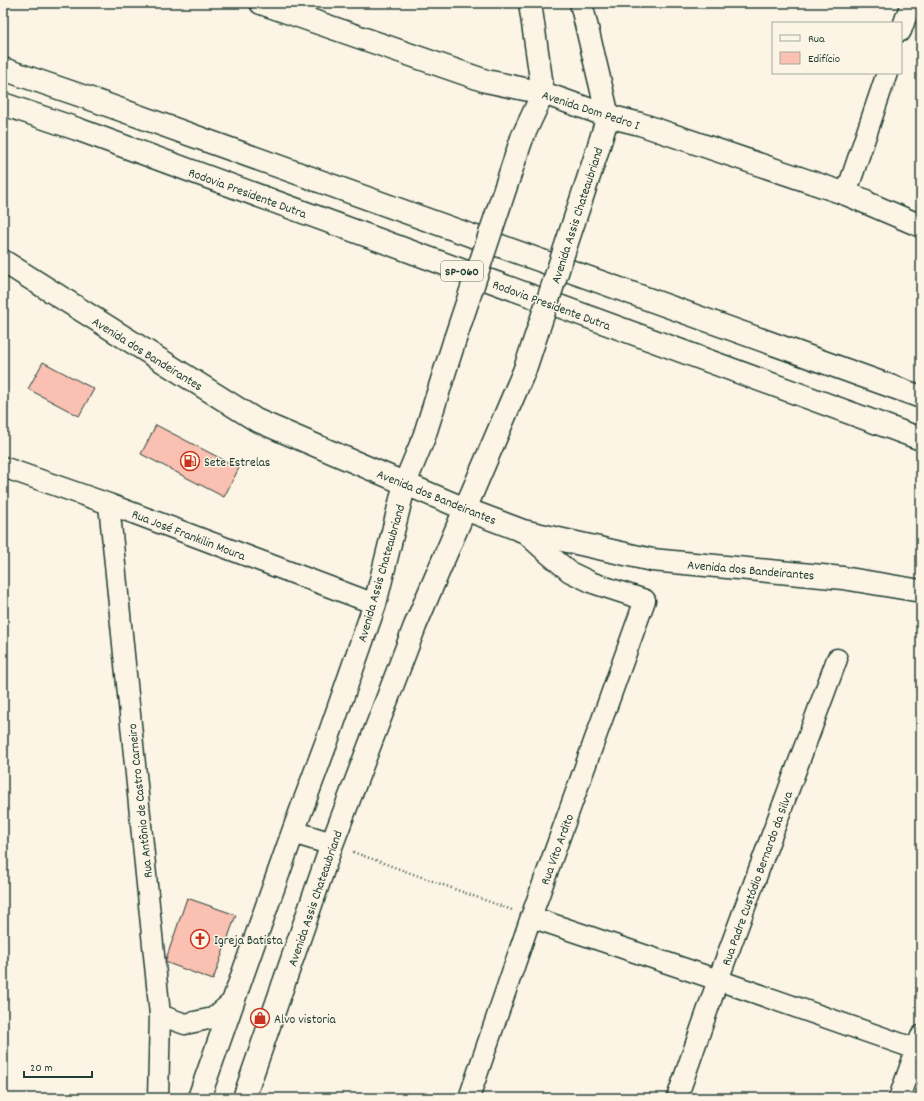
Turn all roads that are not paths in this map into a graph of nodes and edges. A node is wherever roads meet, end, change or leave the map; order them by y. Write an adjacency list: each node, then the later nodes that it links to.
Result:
1 (261, 3): 8 (main road, Avenida Dom Pedro I)
2 (530, 3): 8 (main road)
3 (581, 3): 10 (main road)
4 (910, 3): 5 (street)
5 (902, 28)
6 (3, 69): 15 (main road)
7 (887, 74): 11 (street)
8 (543, 93): 10 (main road, Avenida Dom Pedro I); 18 (main road, Avenida Assis Chateaubriand, bridge)
9 (3, 104): 16 (main road, Rodovia Presidente Dutra / SP-060)
10 (608, 116): 11 (main road, Avenida Dom Pedro I); 20 (main road, Avenida Assis Chateaubriand, bridge)
11 (846, 194): 12 (main road, Avenida Dom Pedro I); 13 (main road)
12 (921, 219)
13 (921, 226)
14 (3, 261): 18 (main road, Avenida dos Bandeirantes)
15 (921, 397)
16 (921, 439)
17 (3, 467): 19 (street, Rua José Frankilin Moura)
18 (405, 483): 20 (main road, Avenida dos Bandeirantes); 23 (main road, Avenida Assis Chateaubriand)
19 (109, 504): 23 (street, Rua José Frankilin Moura); 30 (street, Rua Antônio de Castro Carneiro)
20 (465, 509): 21 (main road, Avenida dos Bandeirantes); 26 (main road, Avenida Assis Chateaubriand)
21 (524, 531): 22 (main road, Avenida dos Bandeirantes); 27 (street, Rua Vito Ardito)
22 (921, 591)
23 (375, 604): 25 (main road, Avenida Assis Chateaubriand)
24 (837, 659): 28 (street, Rua Padre Custódio Bernardo da Silva)
25 (293, 832): 26 (main road); 29 (main road, Avenida Assis Chateaubriand)
26 (332, 844): 34 (main road, Avenida Assis Chateaubriand)
27 (531, 917): 28 (street); 35 (street, Rua Vito Ardito)
28 (718, 980): 31 (street); 36 (street, Rua Padre Custódio Bernardo da Silva)
29 (232, 1002): 30 (street); 33 (main road, Avenida Assis Chateaubriand)
30 (160, 1015): 32 (street, Rua Antônio de Castro Carneiro)
31 (919, 1043): 37 (street)
32 (158, 1098)
33 (199, 1098)
34 (244, 1098)
35 (469, 1098)
36 (677, 1098)
37 (898, 1098)

